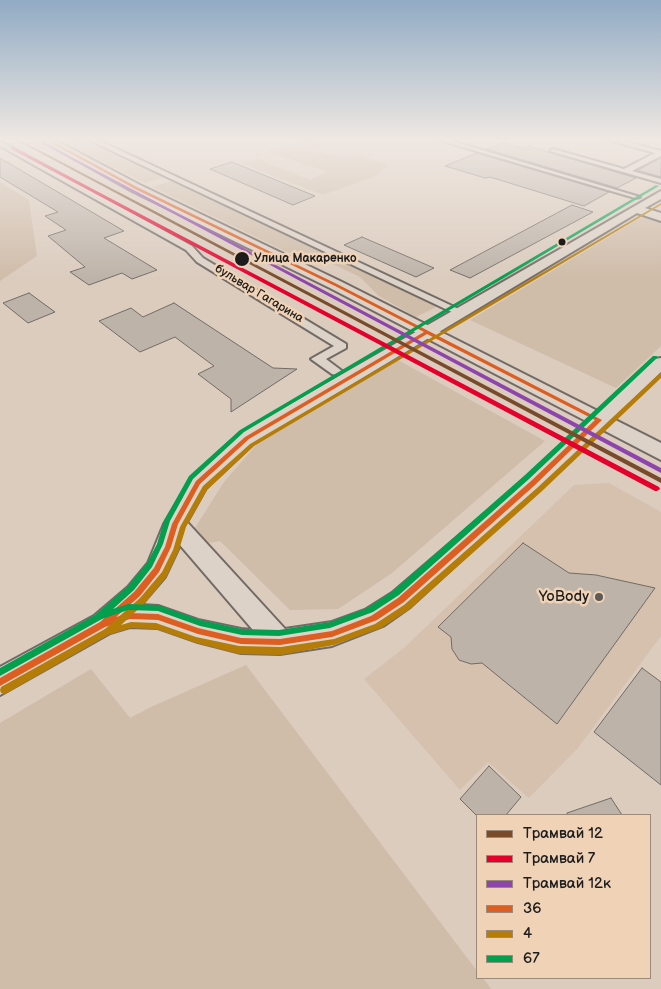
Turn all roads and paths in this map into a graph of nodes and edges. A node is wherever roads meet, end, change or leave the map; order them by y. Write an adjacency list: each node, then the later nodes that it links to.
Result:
1 (78, 186): 11 (street, бульвар Гагарина)
2 (133, 186): 9 (main road)
3 (191, 186): 8 (street)
4 (582, 186): 6 (street)
5 (661, 194): 6 (main road)
6 (636, 204): 7 (main road); 8 (main road)
7 (661, 217)
8 (460, 312): 9 (main road)
9 (427, 332): 12 (main road); 14 (main road)
10 (661, 363): 12 (main road)
11 (336, 371)
12 (599, 420): 13 (main road); 16 (main road)
13 (661, 452)
14 (175, 524): 15 (main road); 16 (main road)
15 (103, 624): 16 (main road); 17 (main road)
16 (280, 642)
17 (0, 682)

